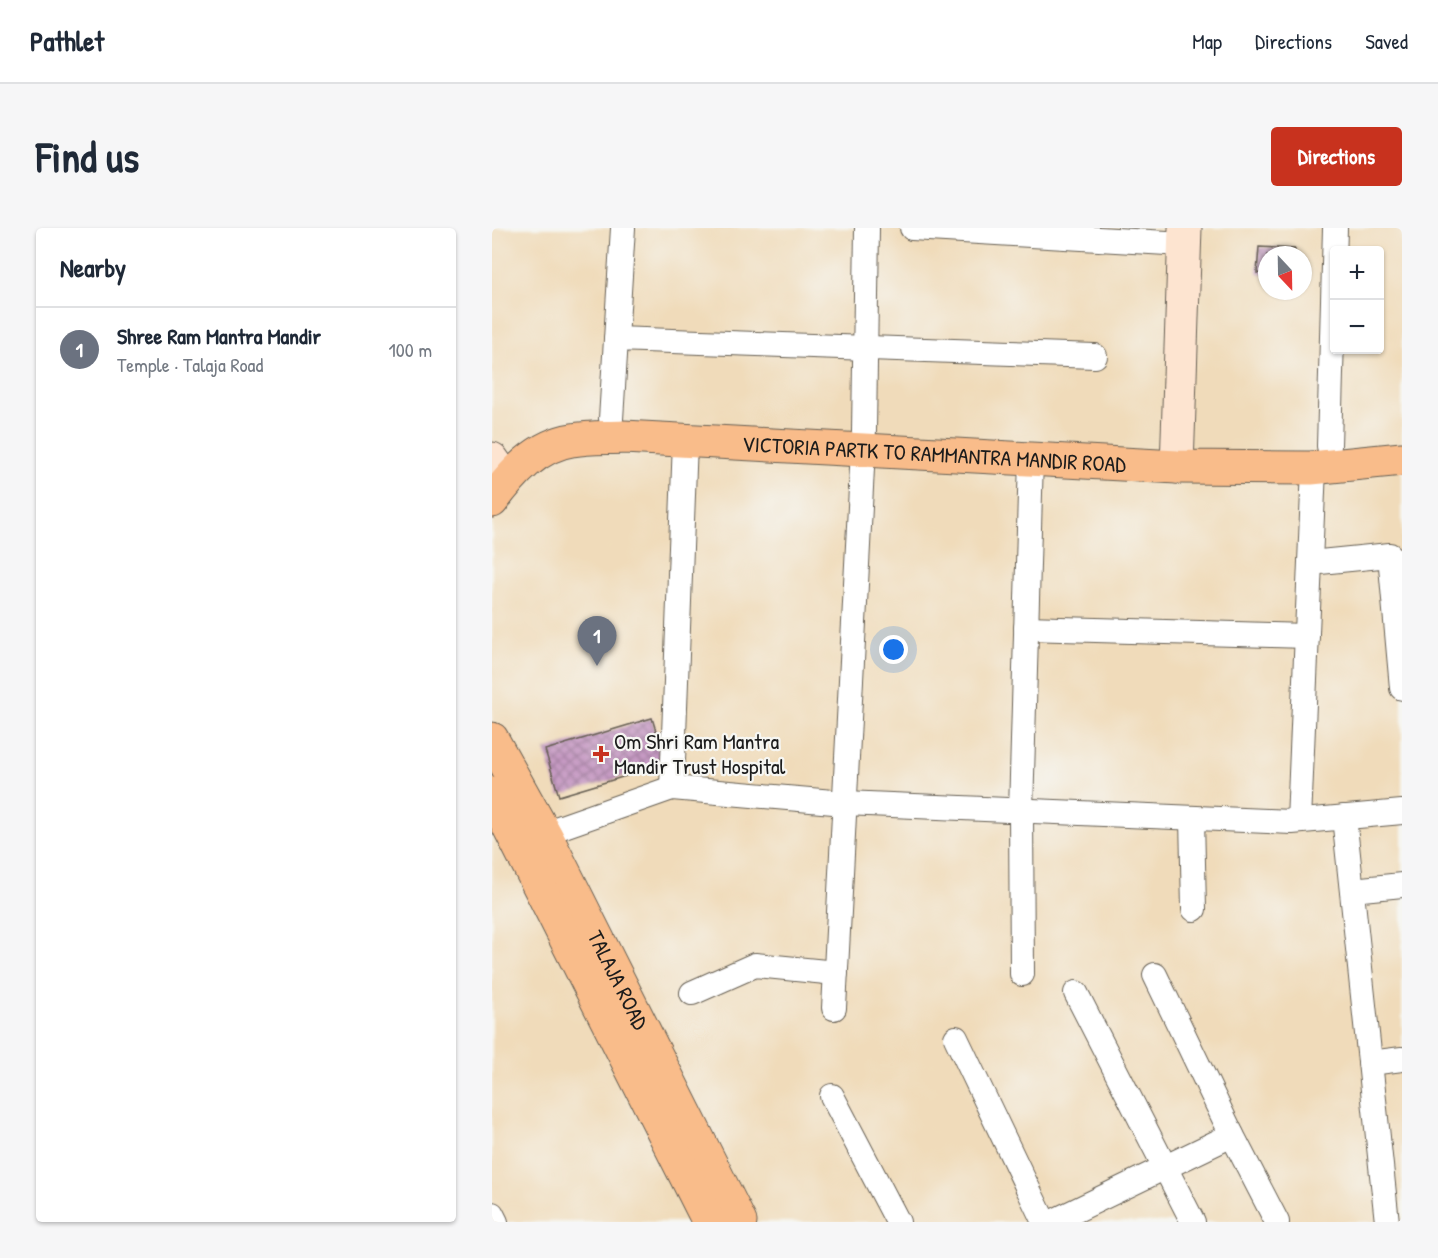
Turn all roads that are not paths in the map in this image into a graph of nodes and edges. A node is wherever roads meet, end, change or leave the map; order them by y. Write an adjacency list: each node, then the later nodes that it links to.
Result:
1 (623, 228): 6 (street)
2 (867, 228): 7 (street)
3 (912, 228): 5 (street)
4 (1335, 228): 14 (street)
5 (1184, 236): 13 (street)
6 (616, 339): 7 (street); 9 (street)
7 (865, 348): 8 (street); 11 (street)
8 (1095, 356)
9 (611, 419): 11 (main road, VICTORIA PARTK TO RAMMANTRA MANDIR ROAD); 17 (main road, VICTORIA PARTK TO RAMMANTRA MANDIR ROAD)
10 (1402, 438): 14 (main road, VICTORIA PARTK TO RAMMANTRA MANDIR ROAD)
11 (863, 440): 12 (main road, VICTORIA PARTK TO RAMMANTRA MANDIR ROAD); 13 (main road, VICTORIA PARTK TO RAMMANTRA MANDIR ROAD); 15 (main road, VICTORIA PARTK TO RAMMANTRA MANDIR ROAD); 25 (street)
12 (685, 441): 17 (main road, VICTORIA PARTK TO RAMMANTRA MANDIR ROAD); 23 (street)
13 (1178, 457): 14 (main road, VICTORIA PARTK TO RAMMANTRA MANDIR ROAD); 15 (main road, VICTORIA PARTK TO RAMMANTRA MANDIR ROAD)
14 (1321, 457): 16 (main road, VICTORIA PARTK TO RAMMANTRA MANDIR ROAD); 18 (street)
15 (1031, 458): 19 (street)
16 (1402, 459)
17 (496, 474)
18 (1310, 563): 20 (street); 21 (street)
19 (1026, 628): 20 (street); 26 (street)
20 (1307, 636): 30 (street)
21 (1402, 688)
22 (492, 739): 31 (main road, TALAJA ROAD)
23 (672, 788): 25 (street); 31 (street)
24 (492, 793): 31 (main road, TALAJA ROAD)
25 (845, 802): 26 (street); 35 (street)
26 (1021, 811): 29 (street); 36 (street)
27 (1402, 812): 28 (street)
28 (1344, 817): 30 (street); 33 (street)
29 (1192, 818): 30 (street); 34 (street)
30 (1299, 821)
31 (530, 838): 49 (main road, TALAJA ROAD); 50 (main road, TALAJA ROAD)
32 (1402, 885): 33 (street)
33 (1352, 890): 43 (street)
34 (1194, 909)
35 (836, 973): 38 (street); 40 (street)
36 (1022, 974)
37 (1155, 975): 45 (street)
38 (692, 993)
39 (1076, 993): 46 (street)
40 (834, 1008)
41 (956, 1038): 52 (street)
42 (1402, 1059): 43 (street)
43 (1370, 1063): 56 (street)
44 (832, 1096): 51 (street)
45 (1232, 1135): 46 (street); 55 (street)
46 (1166, 1167): 53 (street); 54 (street)
47 (492, 1214): 48 (street)
48 (496, 1222)
49 (709, 1222)
50 (740, 1222)
51 (898, 1222)
52 (1044, 1222)
53 (1052, 1222)
54 (1193, 1222)
55 (1277, 1222)
56 (1387, 1222)

